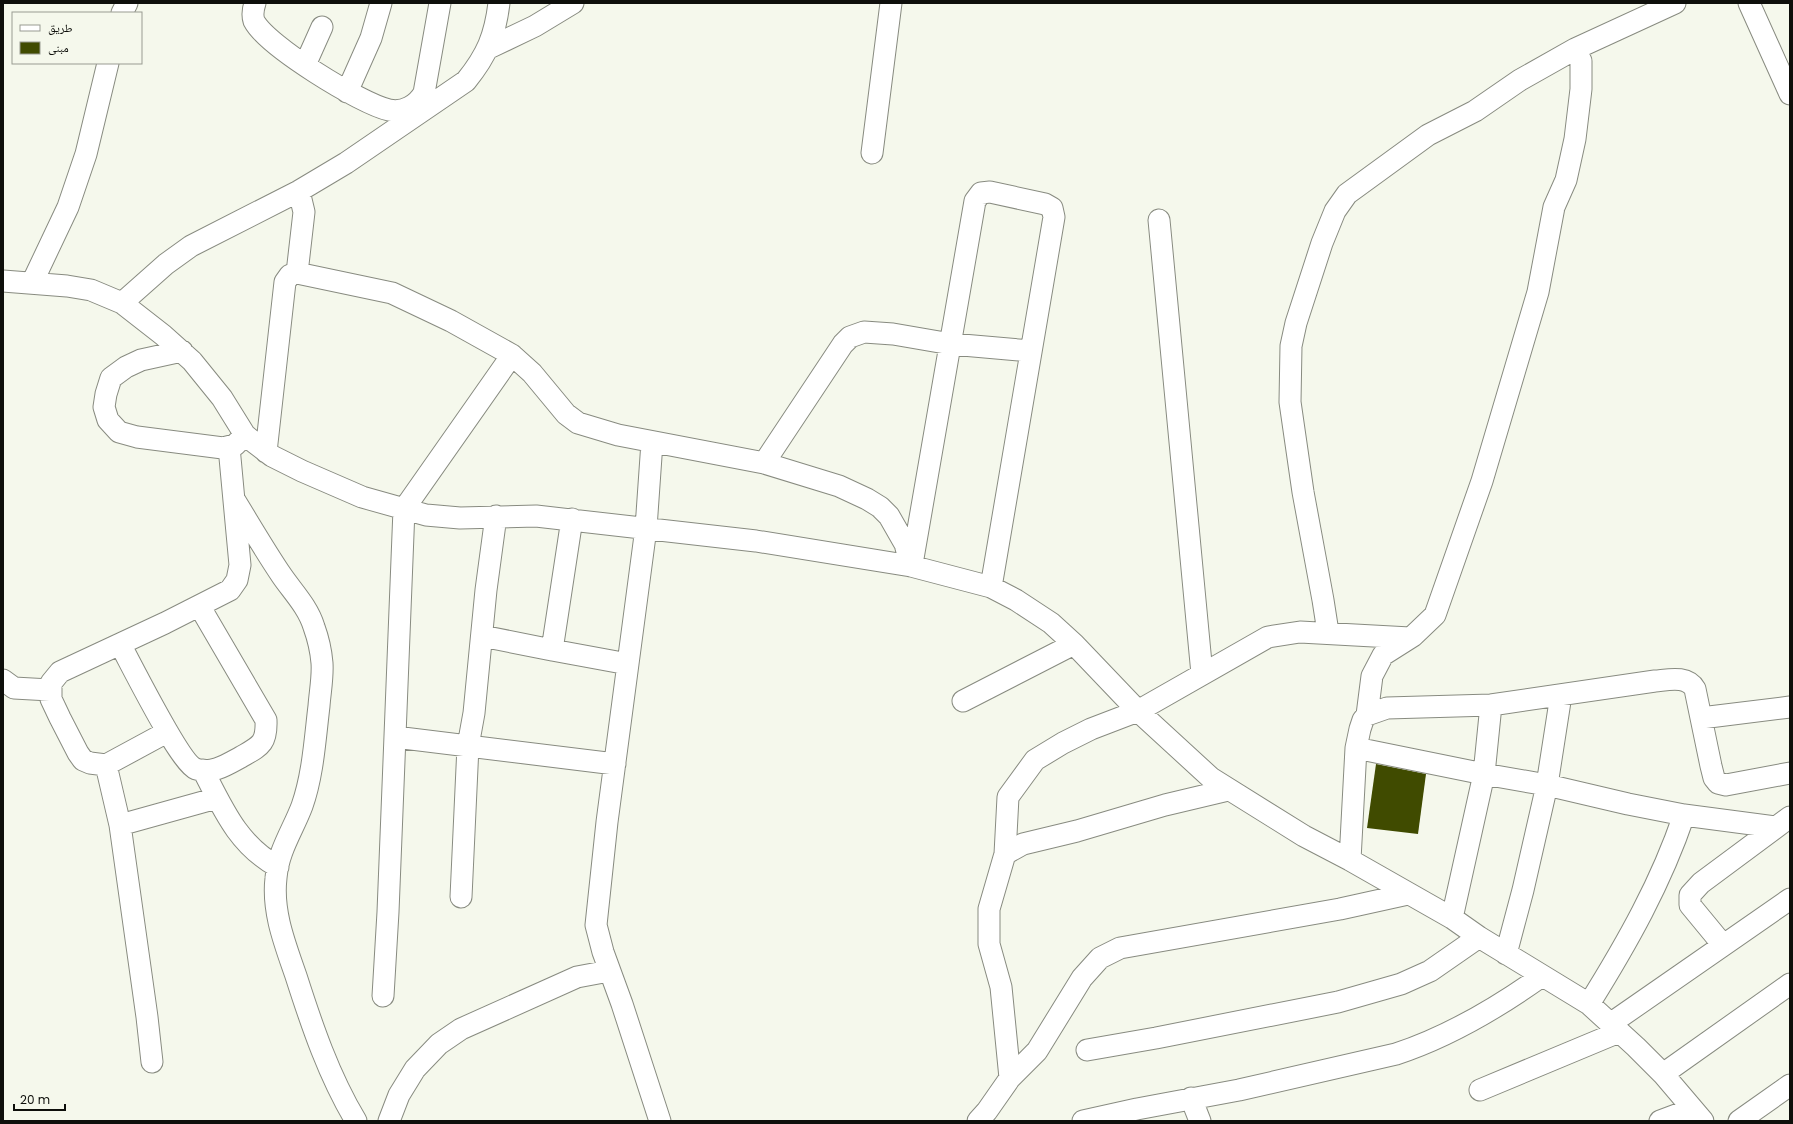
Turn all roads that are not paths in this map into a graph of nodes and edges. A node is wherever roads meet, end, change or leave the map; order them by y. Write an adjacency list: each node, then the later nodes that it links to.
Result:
1 (127, 3): 10 (street)
2 (255, 3): 15 (street)
3 (381, 3): 16 (street)
4 (440, 3): 16 (street)
5 (499, 3): 12 (street)
6 (573, 3): 12 (street)
7 (891, 3): 18 (street)
8 (1675, 3): 13 (street)
9 (1749, 3): 17 (street)
10 (122, 12)
11 (322, 26): 15 (street)
12 (489, 48): 19 (street)
13 (1575, 48): 41 (street); 43 (street)
14 (108, 64): 22 (street)
15 (305, 65): 16 (street)
16 (347, 92)
17 (1790, 94)
18 (872, 153)
19 (299, 191): 21 (street); 24 (street)
20 (1159, 220): 48 (street)
21 (297, 273): 28 (street); 31 (street)
22 (32, 283): 23 (street); 24 (street)
23 (6, 285)
24 (122, 302): 26 (street)
25 (950, 344): 27 (street); 27 (street); 32 (street); 38 (street)
26 (182, 351): 29 (street); 29 (street)
27 (1031, 352): 39 (street)
28 (512, 355): 30 (street); 34 (street)
29 (237, 441): 31 (street); 33 (street)
30 (652, 442): 32 (street); 37 (street)
31 (266, 452): 34 (street)
32 (764, 463): 38 (street)
33 (234, 499): 40 (street); 75 (street)
34 (404, 509): 35 (street); 59 (street)
35 (496, 516): 36 (street); 42 (street)
36 (572, 519): 37 (street); 46 (street)
37 (646, 528): 38 (street); 47 (street)
38 (911, 566): 39 (street)
39 (991, 587): 45 (street)
40 (200, 607): 44 (street); 64 (street)
41 (1328, 632): 43 (street); 48 (street)
42 (482, 636): 46 (street); 60 (street)
43 (1410, 638): 56 (street)
44 (120, 644): 50 (street); 58 (street)
45 (1074, 644): 52 (street); 55 (street)
46 (552, 650): 47 (street)
47 (628, 664): 62 (street)
48 (1202, 674): 55 (street)
49 (3, 680): 50 (street)
50 (50, 690): 63 (street)
51 (1561, 695): 53 (street); 57 (street); 67 (street)
52 (963, 701)
53 (1491, 705): 56 (street); 66 (street)
54 (1790, 707): 57 (street)
55 (1138, 711): 68 (street); 73 (street)
56 (1367, 715): 61 (street)
57 (1701, 718): 65 (street)
58 (167, 732): 63 (street); 64 (street)
59 (395, 737): 60 (street); 86 (street)
60 (468, 746): 62 (street); 77 (street)
61 (1356, 748): 66 (street); 74 (street)
62 (615, 764): 83 (street)
63 (106, 765): 72 (street)
64 (203, 770): 69 (street)
65 (1790, 773)
66 (1484, 774): 67 (street); 79 (street)
67 (1547, 785): 70 (street); 82 (street)
68 (1228, 790): 73 (street); 74 (street)
69 (217, 798): 72 (street); 75 (street)
70 (1684, 815): 71 (street); 87 (street)
71 (1783, 822): 81 (street)
72 (120, 825): 90 (street)
73 (1006, 854): 92 (street)
74 (1350, 860): 76 (street)
75 (278, 867): 97 (street)
76 (1408, 894): 79 (street); 92 (street)
77 (461, 897)
78 (1790, 899): 81 (street)
79 (1452, 918): 80 (street)
80 (1479, 937): 82 (street); 89 (street)
81 (1723, 945): 88 (street)
82 (1506, 954): 84 (street)
83 (609, 971): 98 (street); 99 (street)
84 (1542, 976): 87 (street); 95 (street)
85 (1790, 984): 91 (street)
86 (384, 996)
87 (1589, 1004): 88 (street)
88 (1614, 1028): 91 (street); 94 (street)
89 (1087, 1050)
90 (152, 1062)
91 (1663, 1074): 96 (street)
92 (1010, 1078): 100 (street)
93 (1790, 1085): 104 (street)
94 (1480, 1090)
95 (1191, 1098): 101 (street); 102 (street)
96 (1698, 1115): 103 (street)
97 (356, 1121)
98 (389, 1121)
99 (660, 1121)
100 (978, 1121)
101 (1083, 1121)
102 (1200, 1121)
103 (1660, 1121)
104 (1739, 1121)

